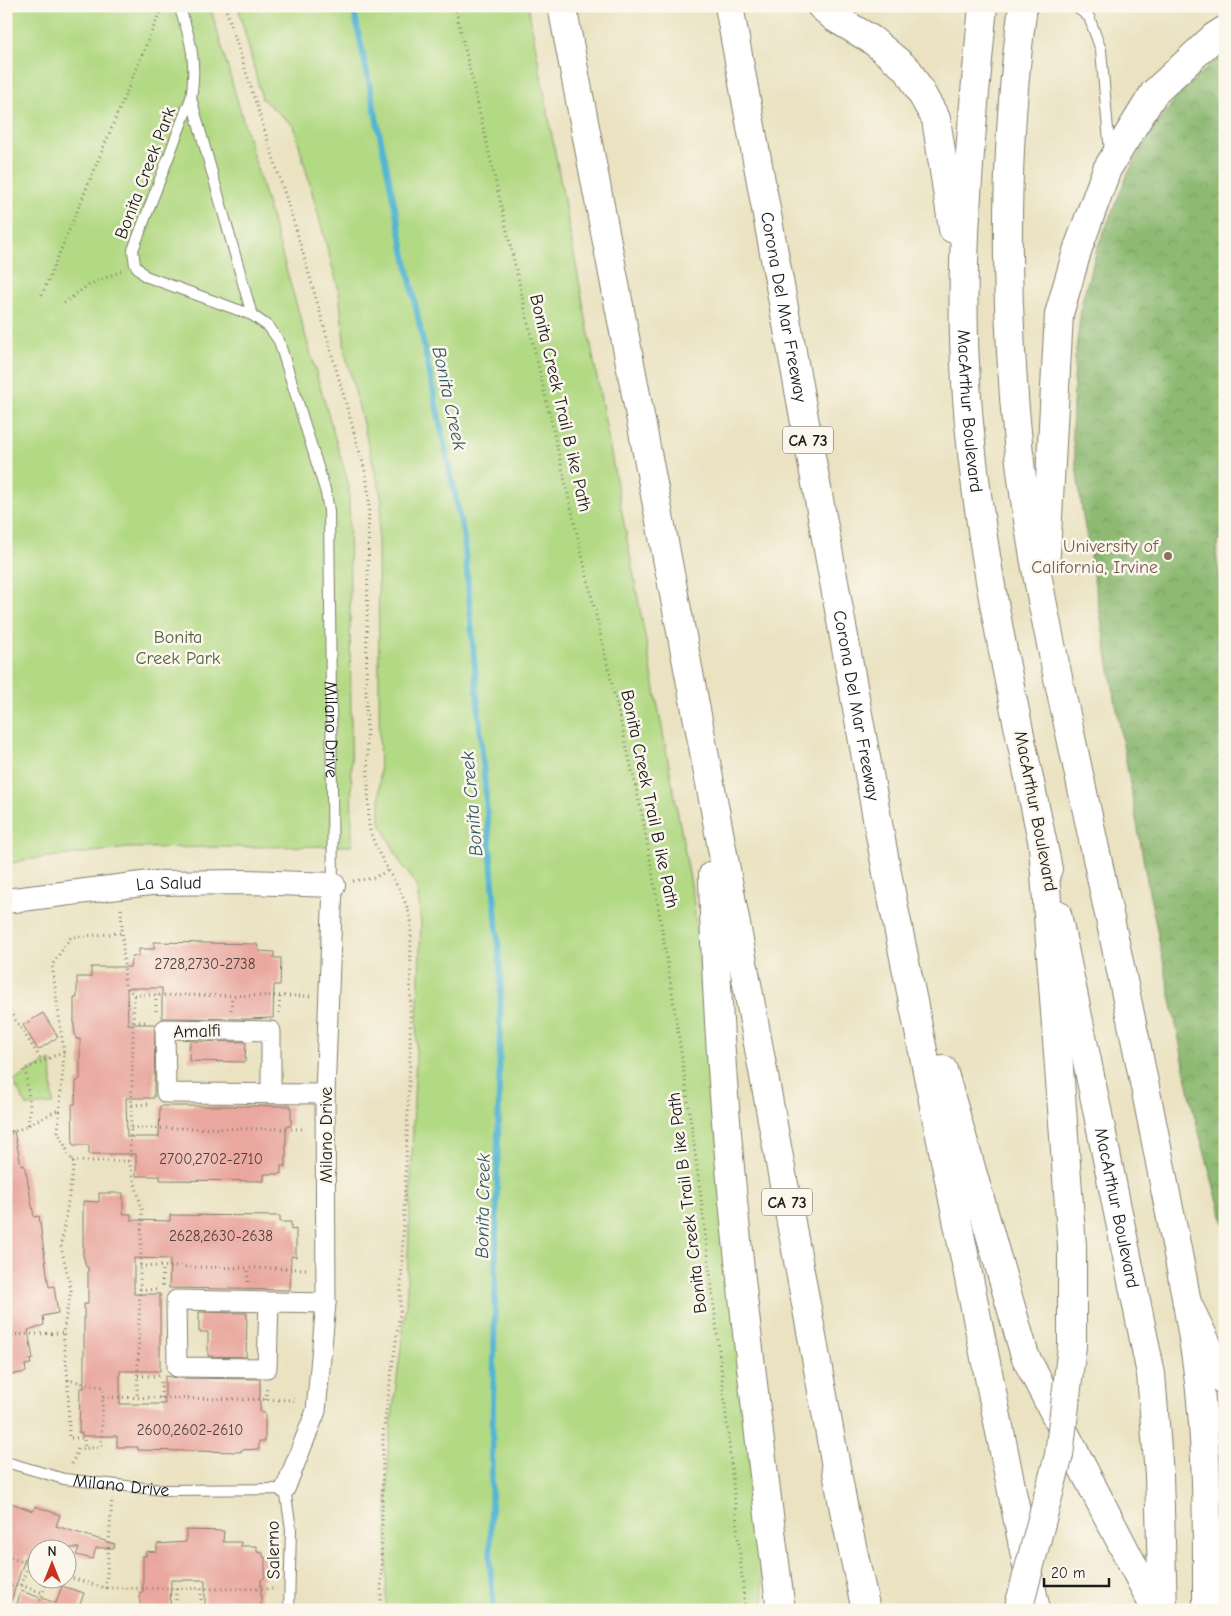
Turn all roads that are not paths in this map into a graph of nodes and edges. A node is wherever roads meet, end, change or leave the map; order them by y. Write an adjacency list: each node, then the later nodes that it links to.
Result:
1 (179, 6): 9 (lane)
2 (562, 6): 15 (main road, CA 73)
3 (729, 6): 17 (main road, Corona Del Mar Freeway / CA 73)
4 (821, 6): 11 (main road)
5 (983, 6): 11 (main road, MacArthur Boulevard)
6 (1023, 6): 14 (main road)
7 (1075, 6): 10 (lane)
8 (1225, 30): 10 (main road)
9 (191, 98): 12 (lane, Bonita Creek Park); 12 (lane, Bonita Creek Park)
10 (1110, 163): 14 (main road)
11 (963, 293): 16 (main road, MacArthur Boulevard)
12 (252, 315): 13 (lane, Bonita Creek Park)
13 (326, 493): 18 (lane, Milano Drive)
14 (1043, 608): 24 (main road)
15 (712, 794): 29 (main road); 30 (main road, CA 73)
16 (1043, 846): 31 (main road, bridge); 34 (main road, MacArthur Boulevard)
17 (887, 874): 32 (main road, CA 73); 33 (main road)
18 (333, 885): 19 (street, La Salud); 21 (street, Milano Drive)
19 (6, 901)
20 (271, 1093): 20 (street, Amalfi); 21 (street, Amalfi)
21 (325, 1094): 23 (street, Milano Drive)
22 (269, 1302): 22 (street); 23 (street)
23 (326, 1303): 27 (street, Milano Drive)
24 (1187, 1303): 25 (main road); 35 (main road)
25 (1225, 1381)
26 (6, 1462): 27 (lane, Milano Drive)
27 (285, 1489): 28 (lane, Salerno)
28 (289, 1610)
29 (781, 1610)
30 (866, 1610)
31 (1018, 1610)
32 (1036, 1610)
33 (1156, 1610)
34 (1163, 1610)
35 (1207, 1610)

